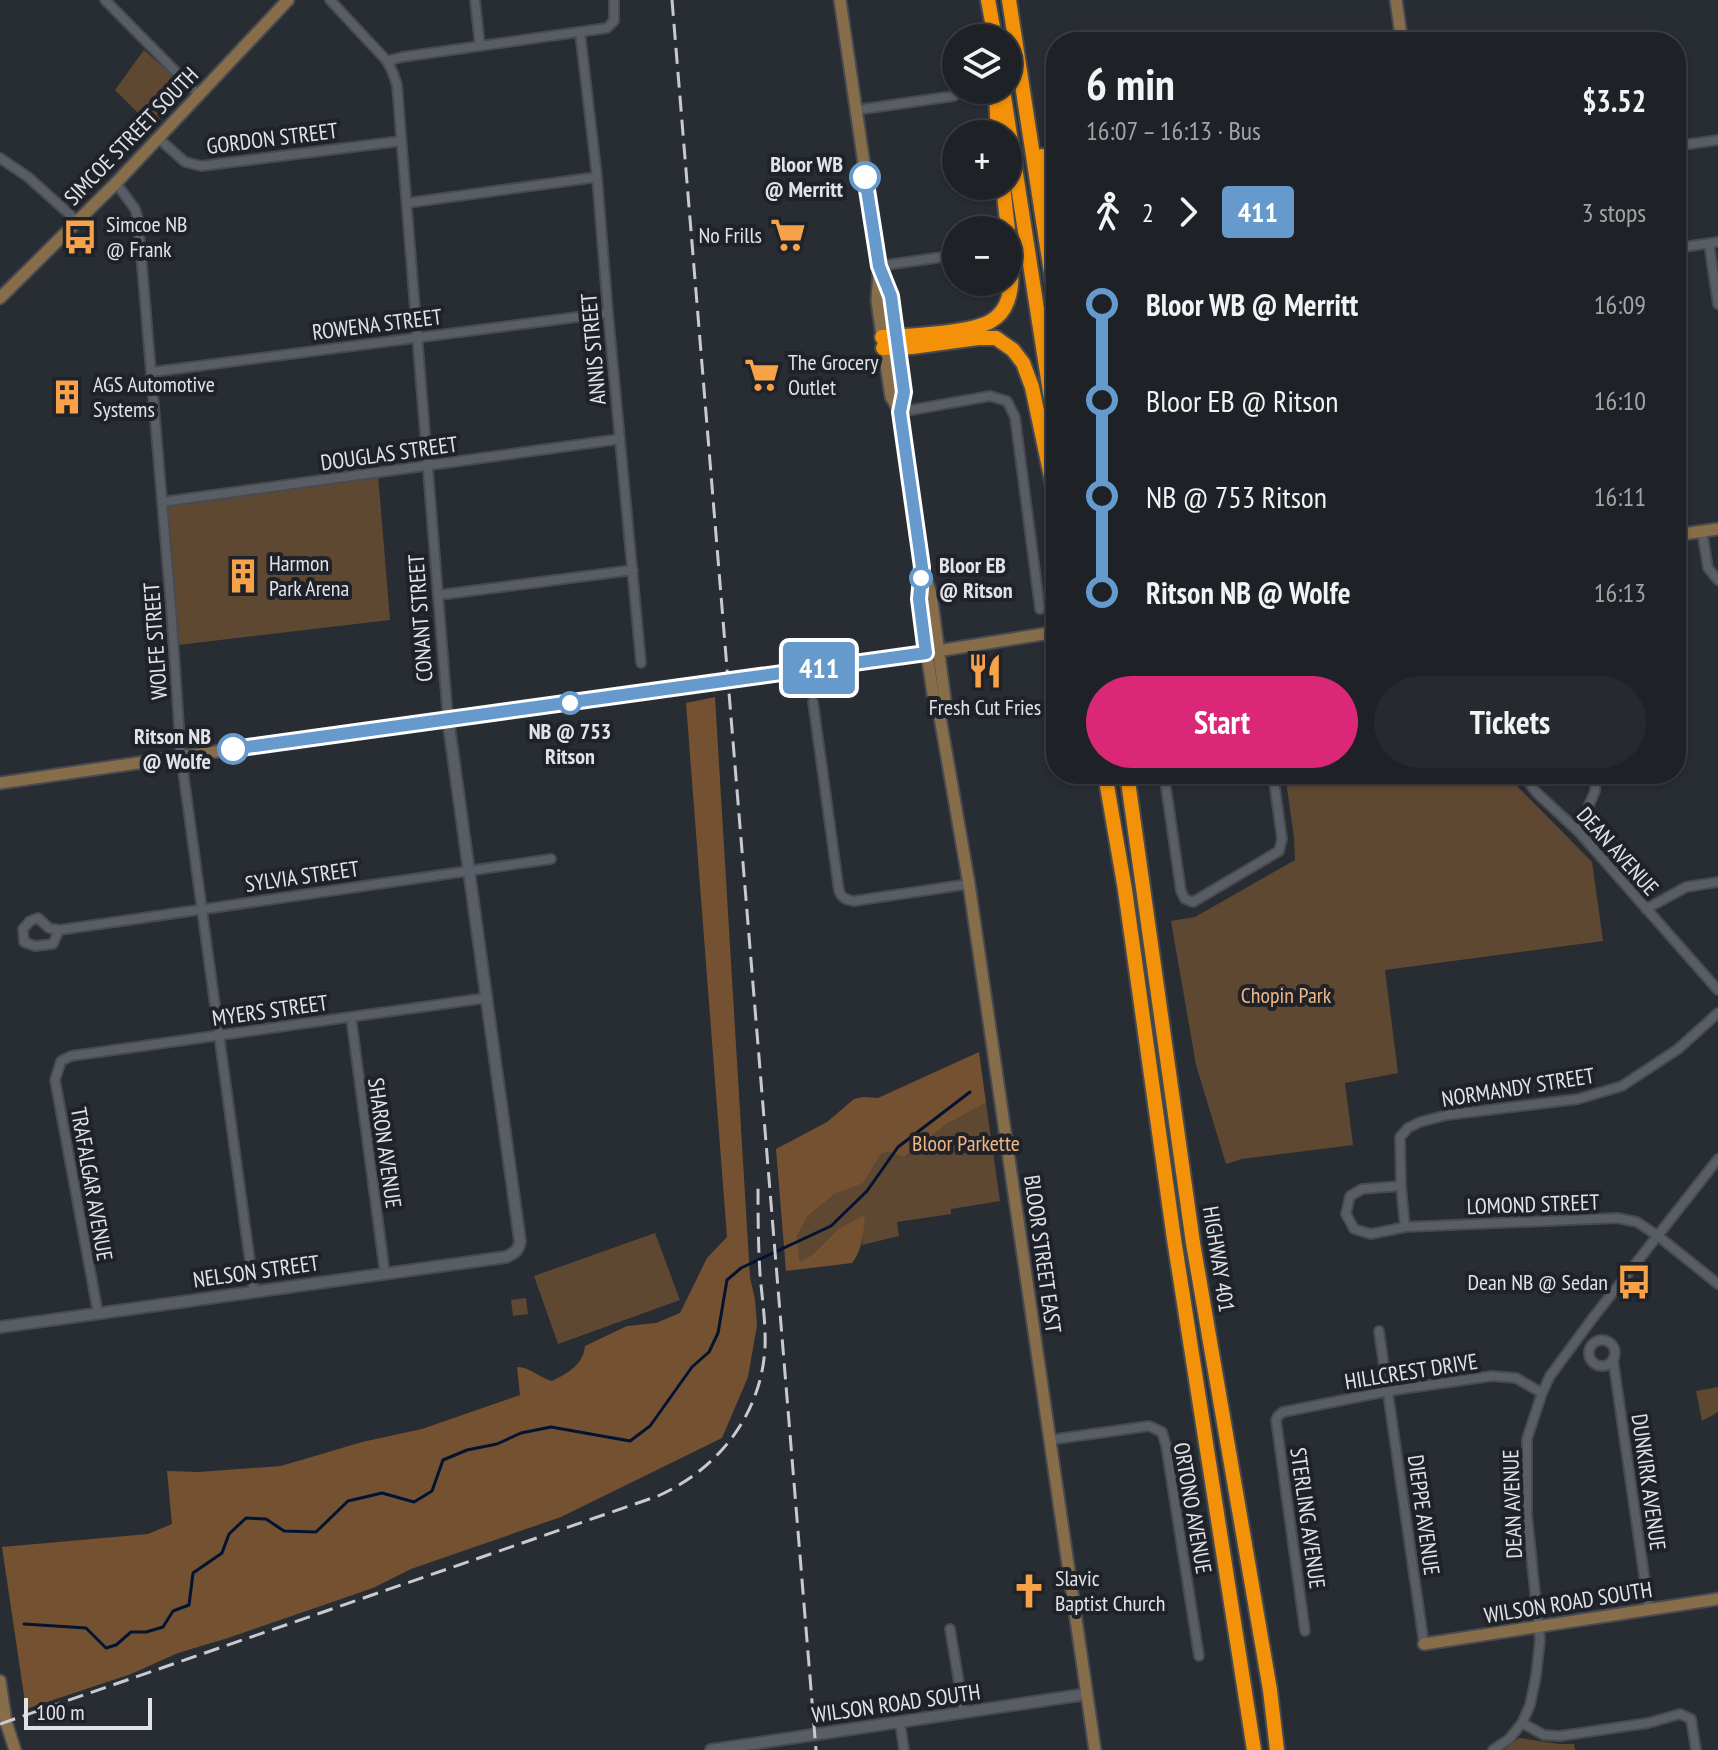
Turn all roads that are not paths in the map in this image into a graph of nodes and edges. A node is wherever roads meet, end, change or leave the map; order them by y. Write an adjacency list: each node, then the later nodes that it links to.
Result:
1 (105, 0): 18 (street)
2 (288, 0): 18 (main road, SIMCOE STREET SOUTH)
3 (330, 0): 15 (street, CONANT STREET)
4 (475, 0): 14 (street)
5 (614, 0): 12 (street)
6 (840, 0): 21 (main road, BLOOR STREET EAST)
7 (988, 0): 10 (highway)
8 (1009, 0): 11 (highway)
9 (1396, 0): 13 (main road)
10 (992, 24)
11 (1013, 24)
12 (580, 32): 14 (street); 28 (street, ANNIS STREET)
13 (1401, 32)
14 (480, 46): 15 (street)
15 (387, 61): 24 (street, CONANT STREET)
16 (1022, 76): 27 (highway)
17 (1022, 79): 32 (highway)
18 (199, 95): 22 (main road, SIMCOE STREET SOUTH)
19 (942, 98): 21 (street)
20 (1005, 104): 43 (highway)
21 (856, 110): 36 (main road, BLOOR STREET EAST)
22 (158, 138): 24 (street, GORDON STREET); 29 (main road, SIMCOE STREET SOUTH)
23 (1718, 140): 25 (street)
24 (401, 141): 30 (street, CONANT STREET)
25 (1686, 145)
26 (0, 158): 31 (street)
27 (1046, 176)
28 (597, 177): 30 (street); 40 (street, ANNIS STREET)
29 (116, 183): 31 (main road, SIMCOE STREET SOUTH); 44 (street, WOLFE STREET)
30 (407, 203): 41 (street, CONANT STREET)
31 (77, 221): 38 (main road, SIMCOE STREET SOUTH)
32 (1046, 238)
33 (1714, 243): 34 (street); 39 (street)
34 (1686, 247)
35 (942, 257): 36 (street)
36 (879, 266): 42 (main road, BLOOR STREET EAST)
37 (1008, 296): 42 (highway)
38 (0, 298)
39 (1718, 304)
40 (608, 313): 41 (street, ROWENA STREET); 46 (street, ANNIS STREET)
41 (418, 336): 44 (street, ROWENA STREET); 48 (street, CONANT STREET)
42 (890, 342): 45 (main road, BLOOR STREET EAST); 47 (highway)
43 (1046, 367)
44 (152, 372): 49 (street, WOLFE STREET)
45 (900, 412): 56 (street); 58 (main road, BLOOR STREET EAST)
46 (620, 439): 48 (street, DOUGLAS STREET); 53 (street, ANNIS STREET)
47 (1046, 453)
48 (428, 466): 49 (street, DOUGLAS STREET); 55 (street, CONANT STREET)
49 (162, 502): 62 (street, WOLFE STREET)
50 (1718, 529): 51 (main road)
51 (1702, 531): 52 (main road); 54 (street)
52 (1686, 533)
53 (633, 570): 55 (street); 59 (street, ANNIS STREET)
54 (1718, 580)
55 (439, 595): 61 (street, CONANT STREET)
56 (1040, 609)
57 (1046, 634): 58 (main road)
58 (932, 652): 61 (main road, bridge); 74 (main road, BLOOR STREET EAST)
59 (641, 663)
60 (813, 702): 74 (street)
61 (448, 719): 62 (main road); 72 (street, CONANT STREET)
62 (181, 756): 63 (main road); 75 (street, WOLFE STREET)
63 (0, 783)
64 (1107, 784): 116 (highway, HIGHWAY 401)
65 (1128, 784): 117 (highway, HIGHWAY 401)
66 (1165, 784): 67 (street)
67 (1274, 784)
68 (1530, 784): 70 (street, DEAN AVENUE)
69 (1595, 784): 70 (street)
70 (1578, 831): 76 (street, DEAN AVENUE)
71 (551, 859): 72 (street, SYLVIA STREET)
72 (468, 871): 75 (street, SYLVIA STREET); 79 (street, CONANT STREET)
73 (1718, 882): 76 (street)
74 (969, 884): 99 (main road, BLOOR STREET EAST)
75 (202, 909): 77 (street, SYLVIA STREET); 82 (street, WOLFE STREET)
76 (1646, 909): 78 (street, DEAN AVENUE)
77 (59, 930): 77 (street, SYLVIA STREET)
78 (1718, 990)
79 (486, 998): 81 (street, MYERS STREET); 88 (street, CONANT STREET)
80 (1718, 1013): 85 (street, NORMANDY STREET)
81 (351, 1017): 82 (street, MYERS STREET); 89 (street, SHARON AVENUE)
82 (218, 1035): 83 (street, MYERS STREET); 91 (street, WOLFE STREET)
83 (61, 1061): 92 (street, TRAFALGAR AVENUE)
84 (1718, 1159): 87 (street, DEAN AVENUE)
85 (1401, 1186): 86 (street); 86 (street)
86 (1405, 1227): 87 (street, LOMOND STREET)
87 (1658, 1236): 90 (street, LOMOND STREET); 97 (street, DEAN AVENUE)
88 (516, 1252): 89 (street, NELSON STREET)
89 (385, 1274): 91 (street, NELSON STREET)
90 (1718, 1284)
91 (254, 1291): 92 (street, NELSON STREET)
92 (98, 1313): 93 (street, NELSON STREET)
93 (0, 1327)
94 (1379, 1331): 96 (street, DIEPPE AVENUE)
95 (1613, 1359): 101 (street, DUNKIRK AVENUE)
96 (1388, 1391): 97 (street, HILLCREST DRIVE); 98 (street, HILLCREST DRIVE); 105 (street, DIEPPE AVENUE)
97 (1542, 1393): 102 (street, DEAN AVENUE)
98 (1283, 1412): 104 (street, STERLING AVENUE)
99 (1049, 1440): 106 (street, ORTONO AVENUE); 108 (main road, BLOOR STREET EAST)
100 (1718, 1599): 101 (main road, WILSON ROAD SOUTH)
101 (1649, 1610): 102 (main road, WILSON ROAD SOUTH)
102 (1539, 1627): 105 (main road, WILSON ROAD SOUTH); 111 (street, DEAN AVENUE)
103 (950, 1629): 109 (street)
104 (1305, 1631)
105 (1424, 1644)
106 (1199, 1656)
107 (0, 1681): 112 (main road)
108 (1087, 1694): 109 (street, WILSON ROAD SOUTH); 115 (main road, BLOOR STREET EAST)
109 (964, 1713): 110 (street, WILSON ROAD SOUTH)
110 (900, 1722): 113 (street, WILSON ROAD SOUTH); 114 (street)
111 (1522, 1723): 118 (street, DEAN AVENUE); 119 (street)
112 (15, 1750)
113 (711, 1750)
114 (904, 1750)
115 (1095, 1750)
116 (1254, 1750)
117 (1277, 1750)
118 (1493, 1750)
119 (1696, 1750)

